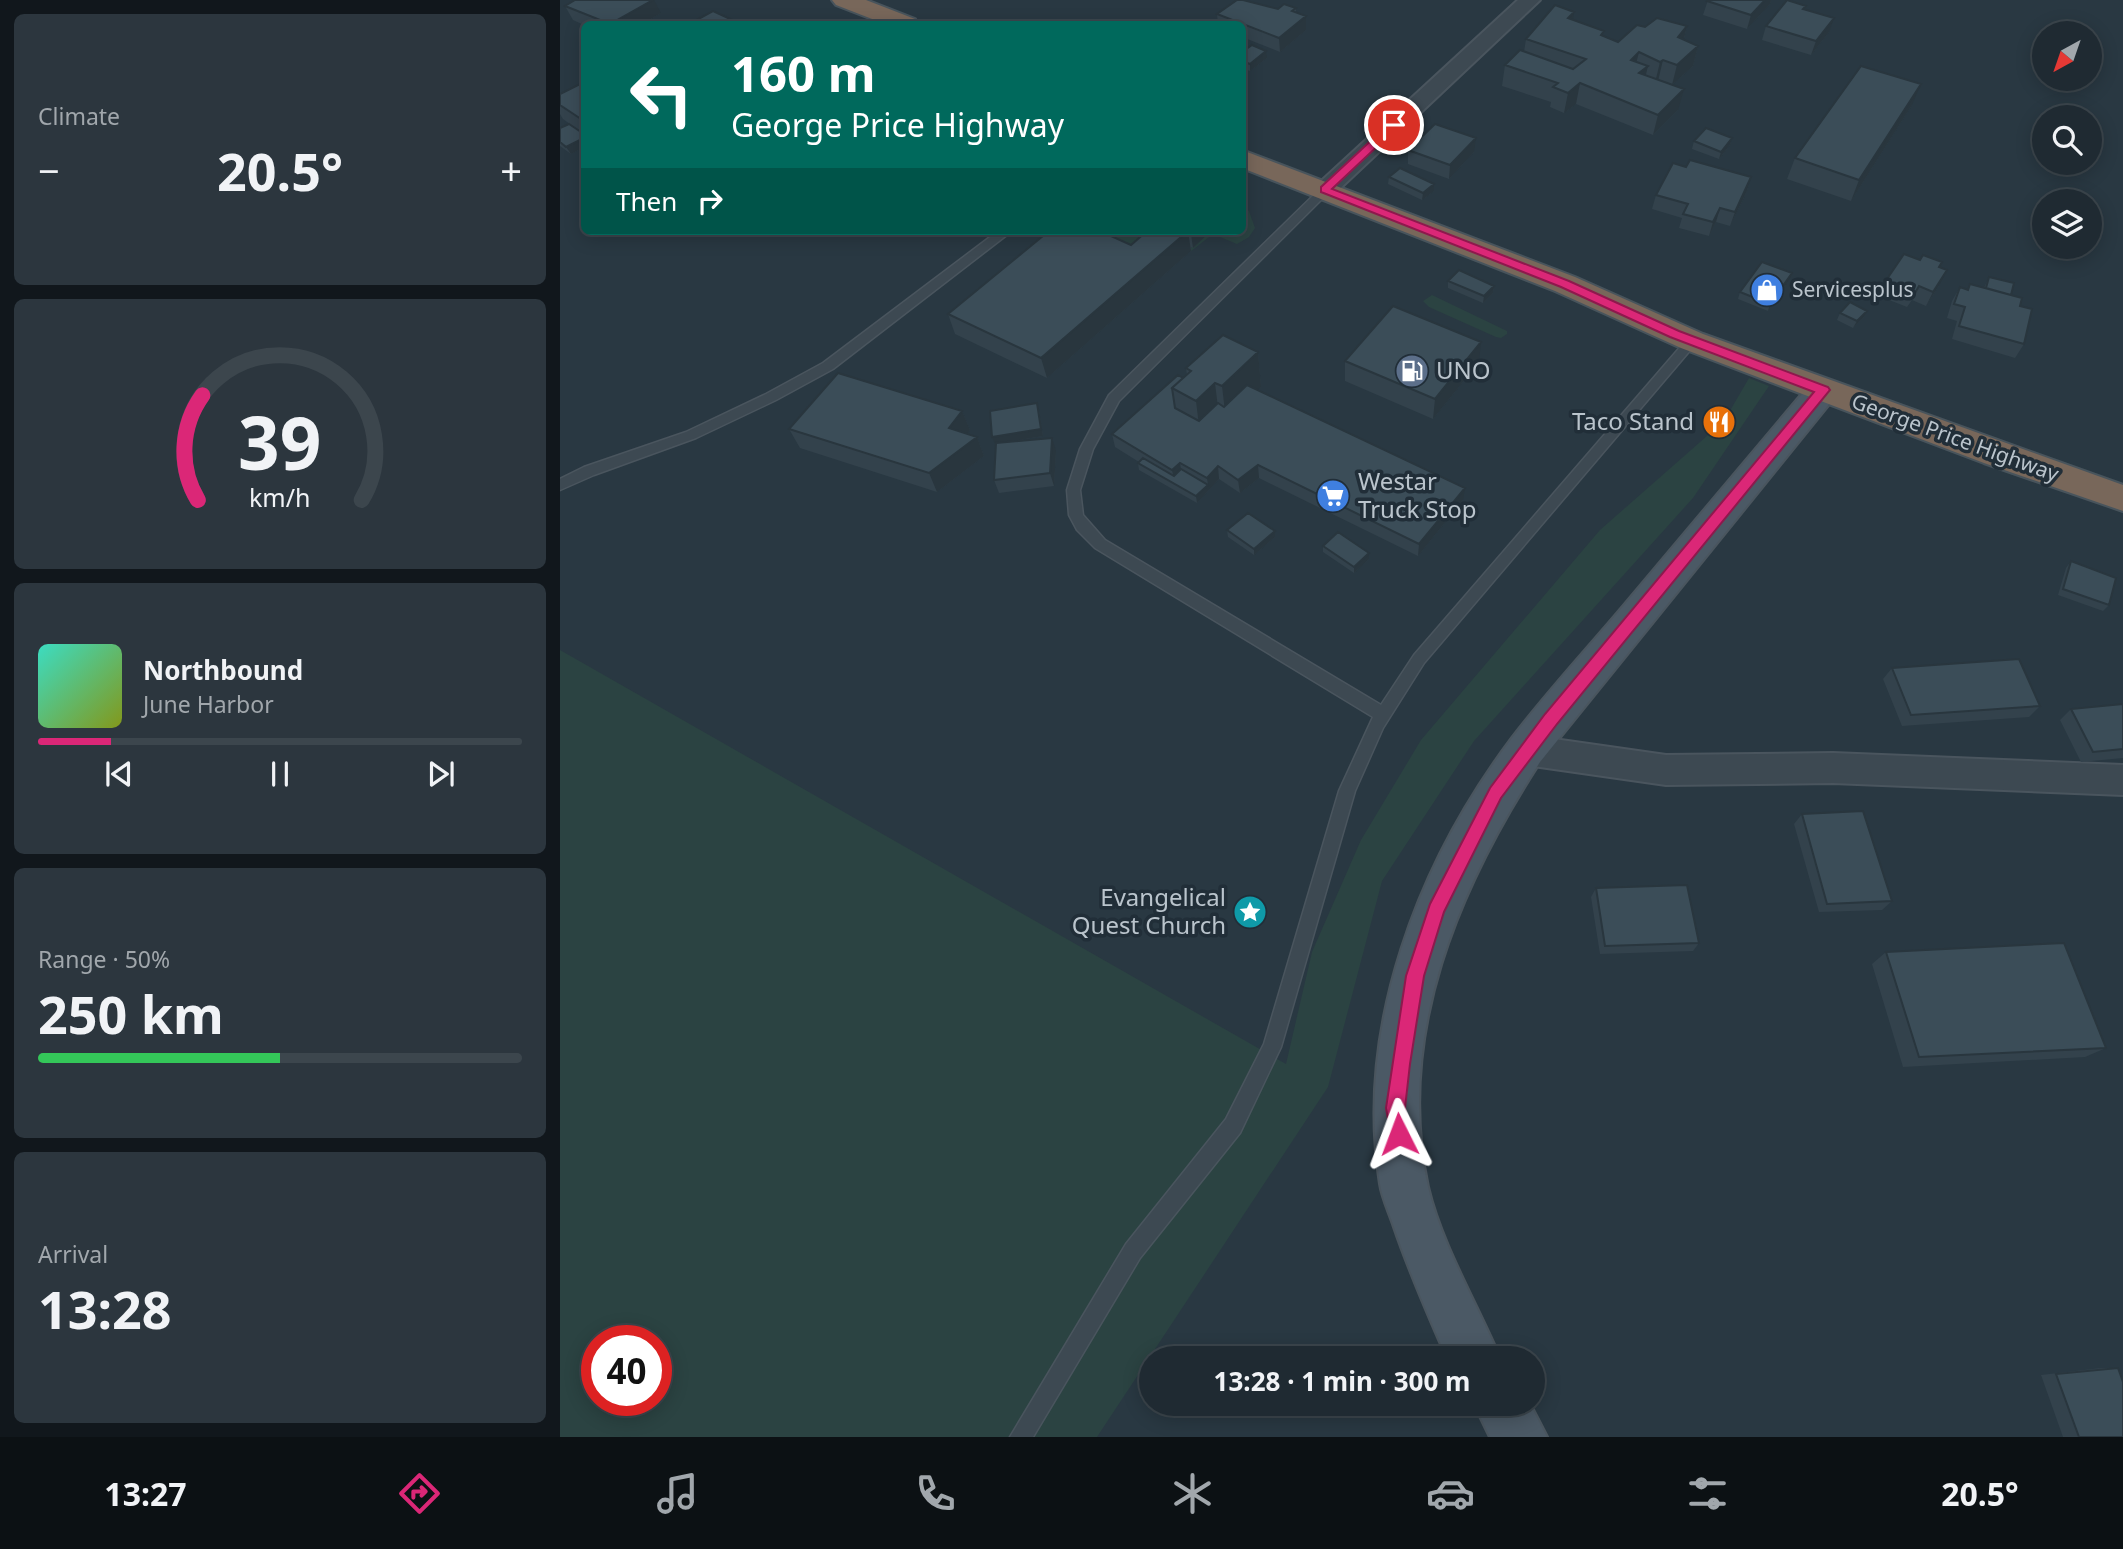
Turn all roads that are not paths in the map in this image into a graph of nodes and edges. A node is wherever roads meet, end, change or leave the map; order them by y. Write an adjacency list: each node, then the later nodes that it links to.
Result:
1 (844, 0): 3 (highway)
2 (1530, 0): 5 (street)
3 (898, 21)
4 (1246, 160): 5 (highway, George Price Highway)
5 (1325, 190): 7 (highway, George Price Highway); 11 (lane)
6 (1001, 235): 9 (lane)
7 (1692, 341): 8 (highway, George Price Highway); 11 (lane)
8 (1823, 390): 10 (highway, George Price Highway); 12 (street)
9 (560, 485)
10 (2123, 498)
11 (1384, 715): 16 (lane)
12 (1526, 751): 13 (street); 14 (street)
13 (2123, 780)
14 (1468, 1346)
15 (1507, 1416): 17 (street)
16 (1021, 1437)
17 (1520, 1437)

